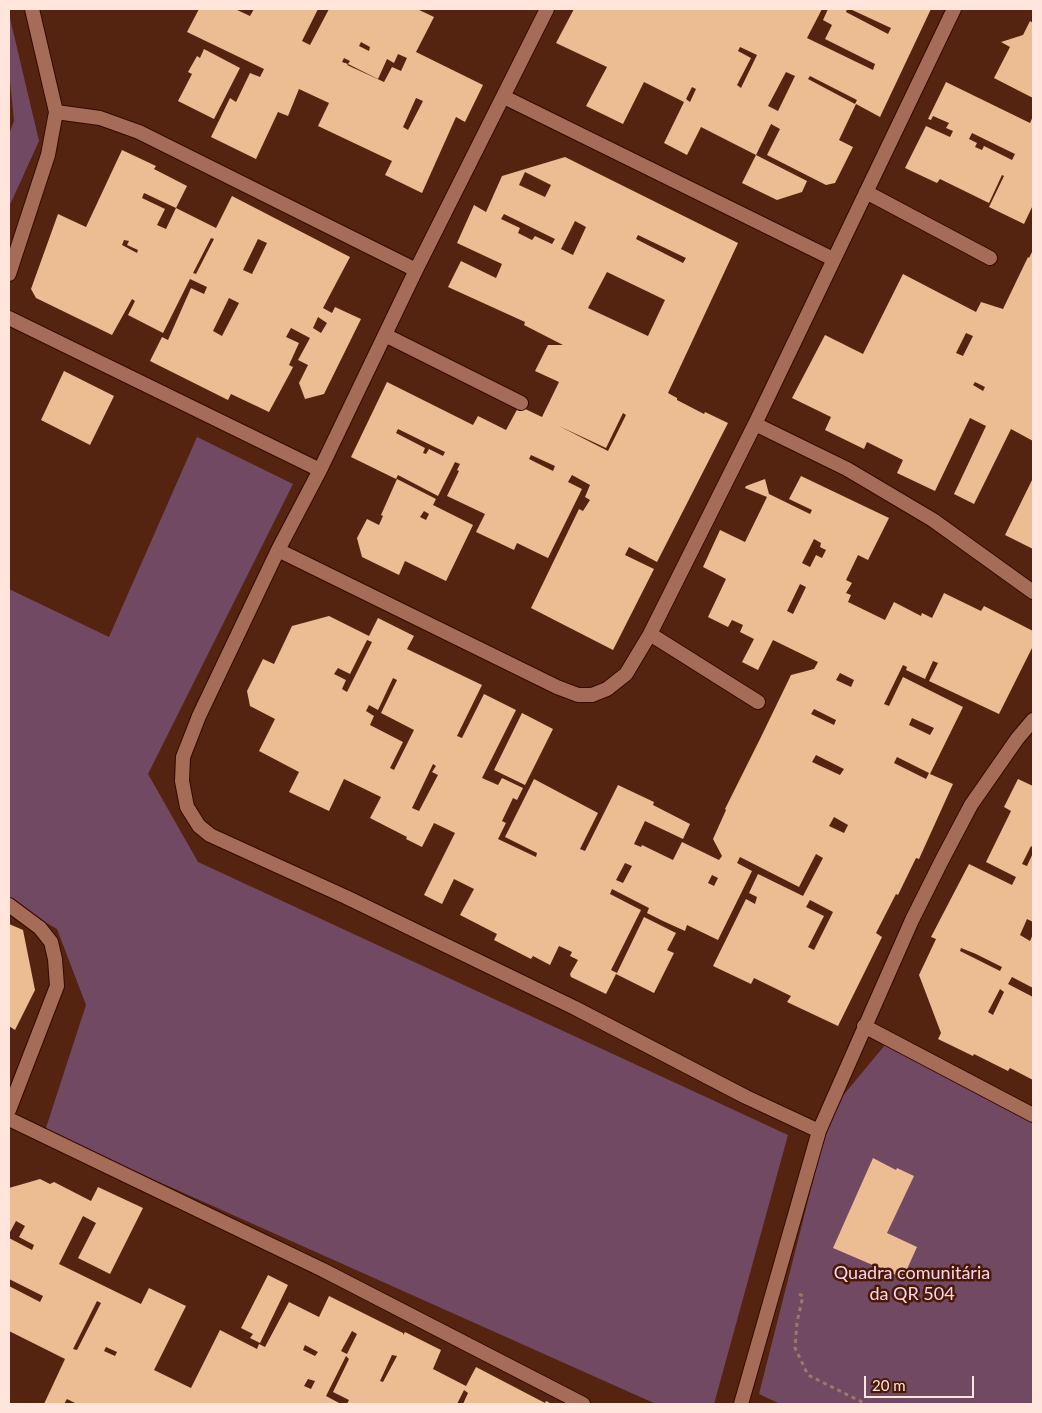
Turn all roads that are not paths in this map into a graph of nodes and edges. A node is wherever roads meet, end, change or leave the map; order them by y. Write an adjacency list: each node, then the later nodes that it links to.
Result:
1 (32, 9): 5 (street)
2 (547, 9): 4 (street)
3 (954, 9): 6 (street)
4 (504, 97): 7 (street); 9 (street)
5 (56, 112): 9 (street); 10 (street)
6 (866, 192): 7 (street); 8 (street)
7 (833, 258): 14 (street)
8 (990, 258)
9 (416, 270): 12 (street)
10 (9, 274)
11 (9, 318): 15 (street)
12 (384, 335): 13 (street); 15 (street)
13 (521, 403)
14 (756, 424): 17 (street); 18 (street)
15 (320, 470): 16 (street)
16 (278, 550): 18 (street); 26 (street)
17 (1033, 592)
18 (650, 634): 19 (street)
19 (758, 702)
20 (1033, 720): 22 (street)
21 (9, 905): 23 (street)
22 (864, 1026): 24 (street); 26 (street)
23 (9, 1110)
24 (1033, 1115)
25 (9, 1119): 27 (street)
26 (819, 1131): 28 (street)
27 (583, 1404)
28 (742, 1404)

